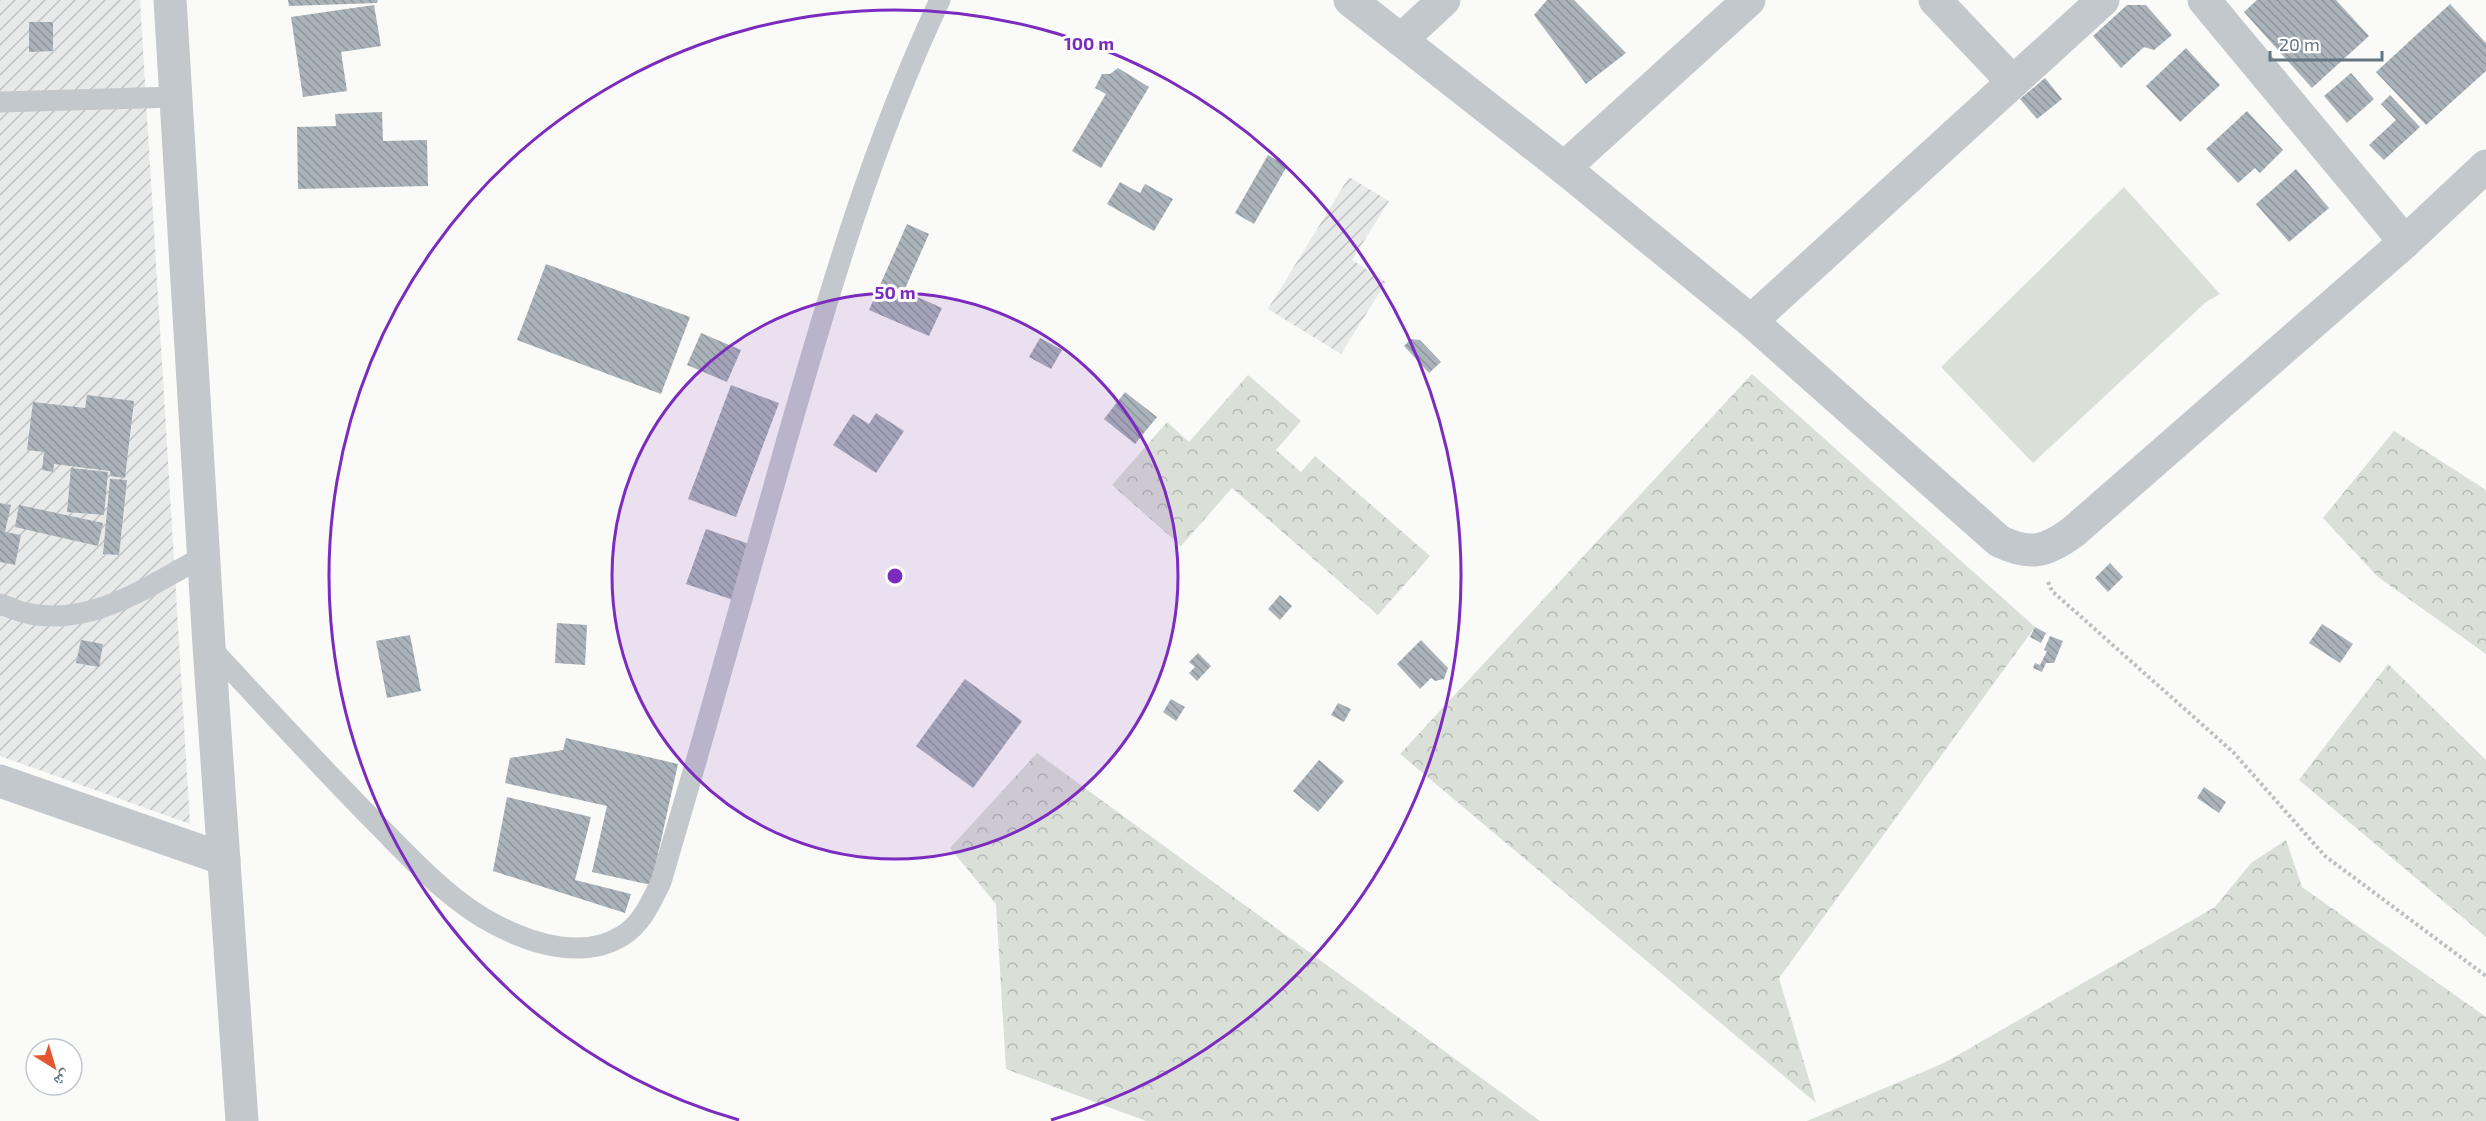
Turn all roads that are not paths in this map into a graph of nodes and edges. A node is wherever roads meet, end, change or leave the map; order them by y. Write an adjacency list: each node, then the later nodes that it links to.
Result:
1 (170, 0): 11 (street)
2 (940, 0): 19 (lane)
3 (1350, 0): 9 (street)
4 (1444, 0): 9 (street)
5 (1749, 0): 14 (street)
6 (1935, 0): 10 (street)
7 (2103, 0): 10 (street)
8 (2204, 0): 15 (street)
9 (1401, 40): 14 (street)
10 (2013, 82): 16 (street)
11 (176, 97): 12 (lane); 17 (street)
12 (0, 102)
13 (2486, 166): 15 (street)
14 (1564, 168): 16 (street)
15 (2405, 242): 16 (street)
16 (1751, 321)
17 (204, 556): 18 (lane); 19 (street)
18 (0, 604)
19 (209, 646): 21 (street)
20 (0, 781): 21 (street)
21 (224, 859): 22 (street)
22 (242, 1121)

